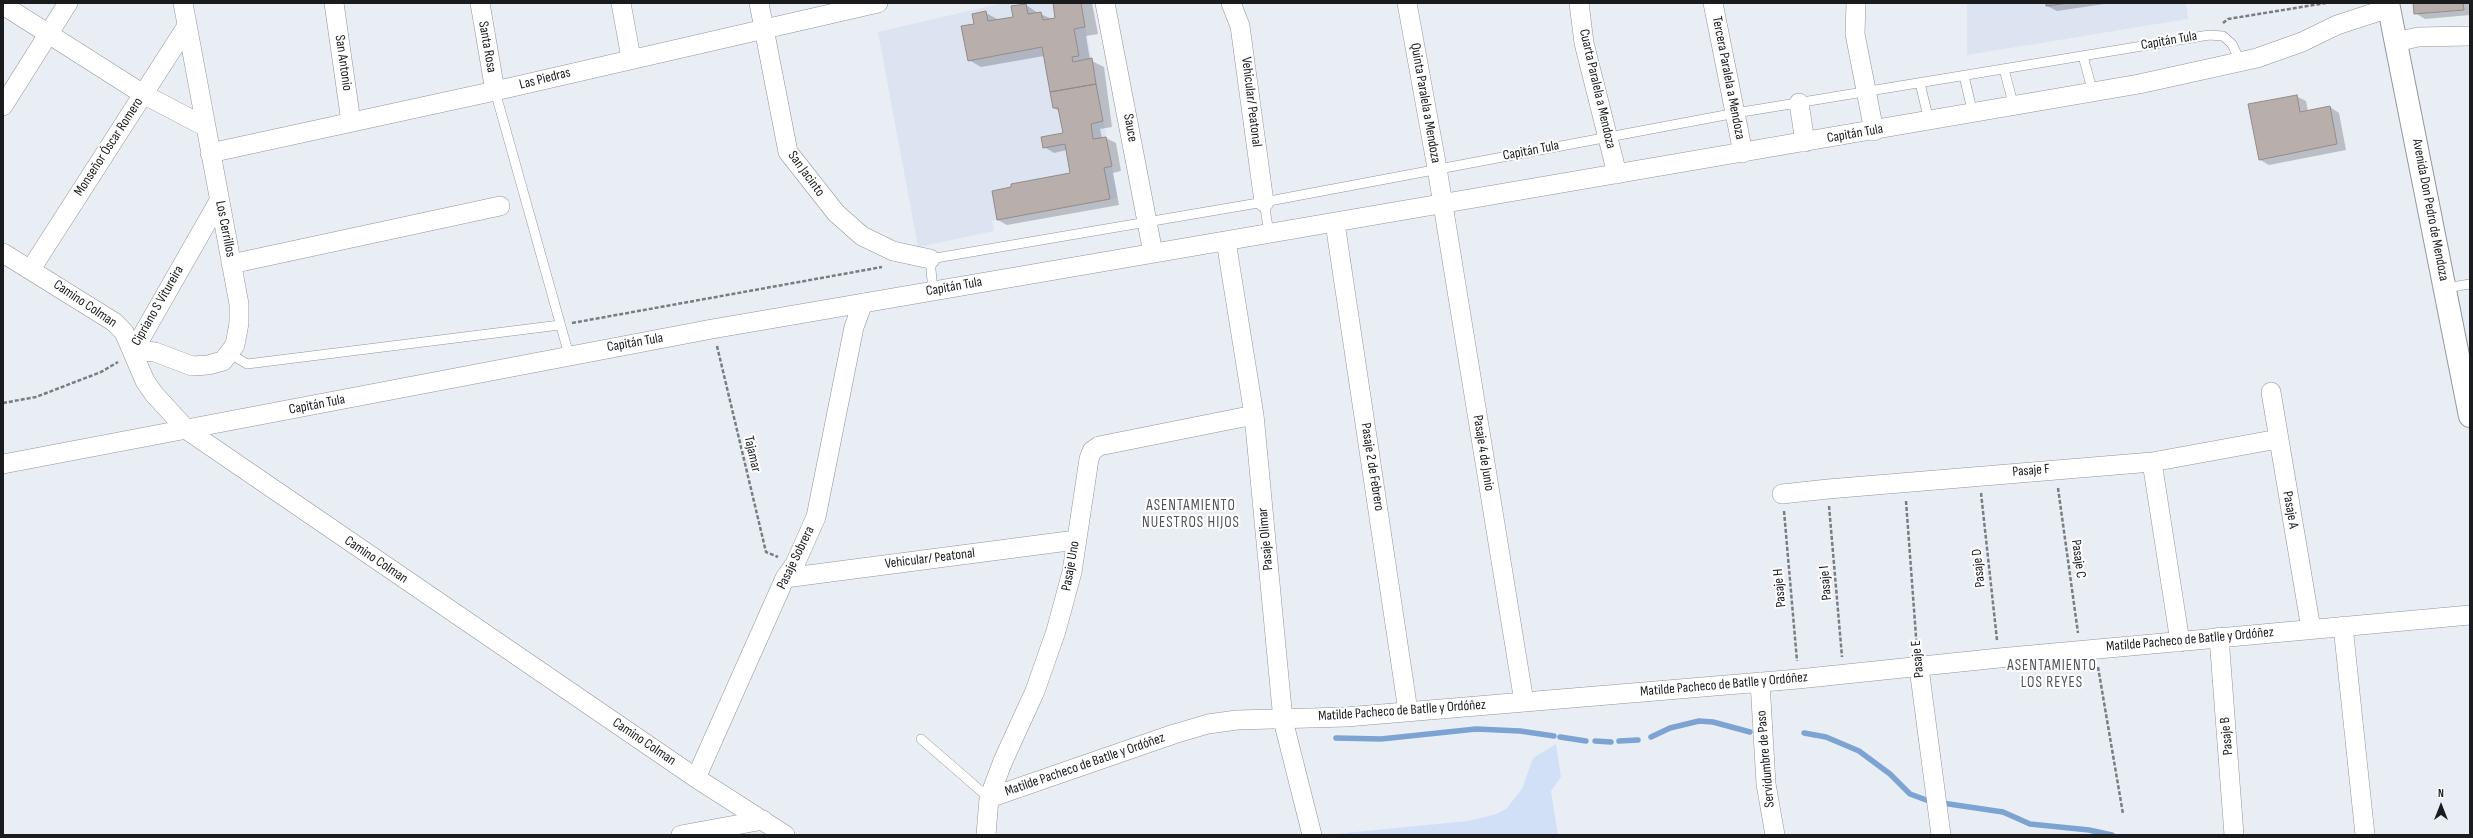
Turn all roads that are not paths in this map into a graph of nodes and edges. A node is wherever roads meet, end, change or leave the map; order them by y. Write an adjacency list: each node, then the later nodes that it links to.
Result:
1 (68, 3): 18 (street)
2 (183, 3): 16 (street, Los Cerrillos)
3 (334, 3): 37 (street, San Antonio)
4 (480, 3): 27 (street, Santa Rosa)
5 (621, 3): 22 (street)
6 (759, 3): 17 (street, San Jacinto)
7 (878, 3): 17 (street, Las Piedras)
8 (1105, 3): 50 (street, Sauce)
9 (1232, 3): 47 (street, Vehicular/ Peatonal)
10 (1407, 3): 44 (street, Quinta Paralela a Mendoza)
11 (1579, 3): 40 (street, Cuarta Paralela a Mendoza)
12 (1713, 3): 34 (street, Tercera Paralela a Mendoza)
13 (1856, 3): 28 (street)
14 (3, 5): 18 (street)
15 (2388, 5): 20 (main road, Avenida Don Pedro de Mendoza); 23 (street, Capitán Tula)
16 (187, 26): 30 (street, Monseñor Óscar Romero); 38 (street, Los Cerrillos)
17 (764, 28): 22 (street, Las Piedras); 56 (street, San Jacinto)
18 (49, 34): 30 (street); 32 (street)
19 (2470, 36): 20 (street)
20 (2396, 42): 60 (main road, Avenida Don Pedro de Mendoza)
21 (2083, 56): 23 (lane, Capitán Tula); 24 (lane, Capitán Tula); 29 (lane)
22 (631, 58): 27 (street, Las Piedras)
23 (2241, 63): 29 (street, Capitán Tula)
24 (2004, 69): 25 (lane, Capitán Tula); 33 (lane)
25 (1964, 76): 26 (lane, Capitán Tula); 35 (lane)
26 (1920, 83): 28 (lane, Capitán Tula); 36 (lane)
27 (495, 91): 37 (street, Las Piedras); 63 (lane)
28 (1867, 92): 31 (lane, Capitán Tula); 39 (street)
29 (2093, 93): 33 (street, Capitán Tula)
30 (143, 94): 38 (street); 58 (street, Monseñor Óscar Romero)
31 (1799, 103): 34 (lane, Capitán Tula); 41 (street)
32 (3, 106)
33 (2014, 107): 35 (street, Capitán Tula)
34 (1736, 114): 40 (lane, Capitán Tula); 43 (street, Tercera Paralela a Mendoza)
35 (1973, 114): 36 (street, Capitán Tula)
36 (1929, 121): 39 (street, Capitán Tula)
37 (351, 122): 42 (street, Las Piedras)
38 (206, 127): 42 (street, Los Cerrillos)
39 (1874, 131): 41 (street, Capitán Tula)
40 (1607, 137): 44 (lane, Capitán Tula); 45 (street, Cuarta Paralela a Mendoza)
41 (1805, 142): 43 (street, Capitán Tula)
42 (210, 153): 46 (street, Los Cerrillos)
43 (1743, 153): 45 (street, Capitán Tula)
44 (1437, 168): 47 (lane, Capitán Tula); 48 (street, Quinta Paralela a Mendoza)
45 (1617, 174): 48 (street, Capitán Tula)
46 (219, 201): 57 (street, Los Cerrillos); 64 (street, Cipriano S Vitureira)
47 (1264, 202): 50 (lane, Capitán Tula); 52 (lane)
48 (1443, 204): 51 (street, Capitán Tula); 84 (street, Pasaje 4 de Junio)
49 (500, 206): 57 (street)
50 (1147, 222): 55 (street, Sauce); 56 (lane, Capitán Tula)
51 (1334, 222): 52 (street, Capitán Tula); 85 (street, Pasaje 2 de Febrero)
52 (1269, 234): 53 (street, Capitán Tula)
53 (1226, 241): 55 (street, Capitán Tula); 68 (street, Pasaje Olimar)
54 (3, 253): 58 (street, Camino Colman)
55 (1153, 253): 61 (street, Capitán Tula)
56 (930, 259): 61 (lane)
57 (231, 264): 65 (street, Los Cerrillos)
58 (31, 269): 64 (street, Camino Colman)
59 (2470, 284): 60 (lane)
60 (2445, 288): 69 (main road, Avenida Don Pedro de Mendoza)
61 (933, 291): 62 (street, Capitán Tula)
62 (863, 303): 66 (street, Capitán Tula); 76 (street, Pasaje Sobrera)
63 (560, 325): 65 (lane); 66 (lane)
64 (134, 350): 65 (street); 70 (street, Camino Colman)
65 (229, 353)
66 (569, 355): 70 (street, Capitán Tula)
67 (2271, 392): 71 (street, Pasaje A)
68 (1254, 415): 75 (street, Pasaje Uno); 86 (street, Pasaje Olimar)
69 (2470, 416)
70 (187, 430): 73 (street, Capitán Tula); 88 (street, Camino Colman)
71 (2278, 440): 72 (street, Pasaje F); 79 (street, Pasaje A)
72 (2152, 462): 74 (street, Pasaje F); 81 (street)
73 (3, 464)
74 (1782, 494)
75 (1076, 540): 76 (street, Vehicular/ Peatonal); 89 (street, Pasaje Uno)
76 (790, 571): 88 (street, Pasaje Sobrera)
77 (2470, 615): 78 (street, Matilde Pacheco de Batlle y Ordóñez)
78 (2343, 626): 79 (street, Matilde Pacheco de Batlle y Ordóñez); 98 (street)
79 (2310, 629): 80 (street, Matilde Pacheco de Batlle y Ordóñez)
80 (2219, 637): 81 (street, Matilde Pacheco de Batlle y Ordóñez); 97 (street, Pasaje B)
81 (2180, 642): 82 (street, Matilde Pacheco de Batlle y Ordóñez)
82 (1919, 668): 83 (street, Matilde Pacheco de Batlle y Ordóñez); 96 (street, Pasaje E)
83 (1760, 682): 84 (street, Matilde Pacheco de Batlle y Ordóñez); 95 (street, Servidumbre de Paso)
84 (1524, 702): 85 (street, Matilde Pacheco de Batlle y Ordóñez)
85 (1408, 711): 86 (street, Matilde Pacheco de Batlle y Ordóñez)
86 (1283, 720): 89 (street, Matilde Pacheco de Batlle y Ordóñez); 94 (street, Pasaje Olimar)
87 (921, 739): 89 (lane)
88 (696, 778): 90 (street, Camino Colman)
89 (989, 798): 93 (street, Pasaje Uno)
90 (763, 820): 91 (street); 92 (street, Camino Colman)
91 (680, 835)
92 (785, 835)
93 (986, 835)
94 (1312, 835)
95 (1774, 835)
96 (1941, 835)
97 (2234, 835)
98 (2365, 835)

